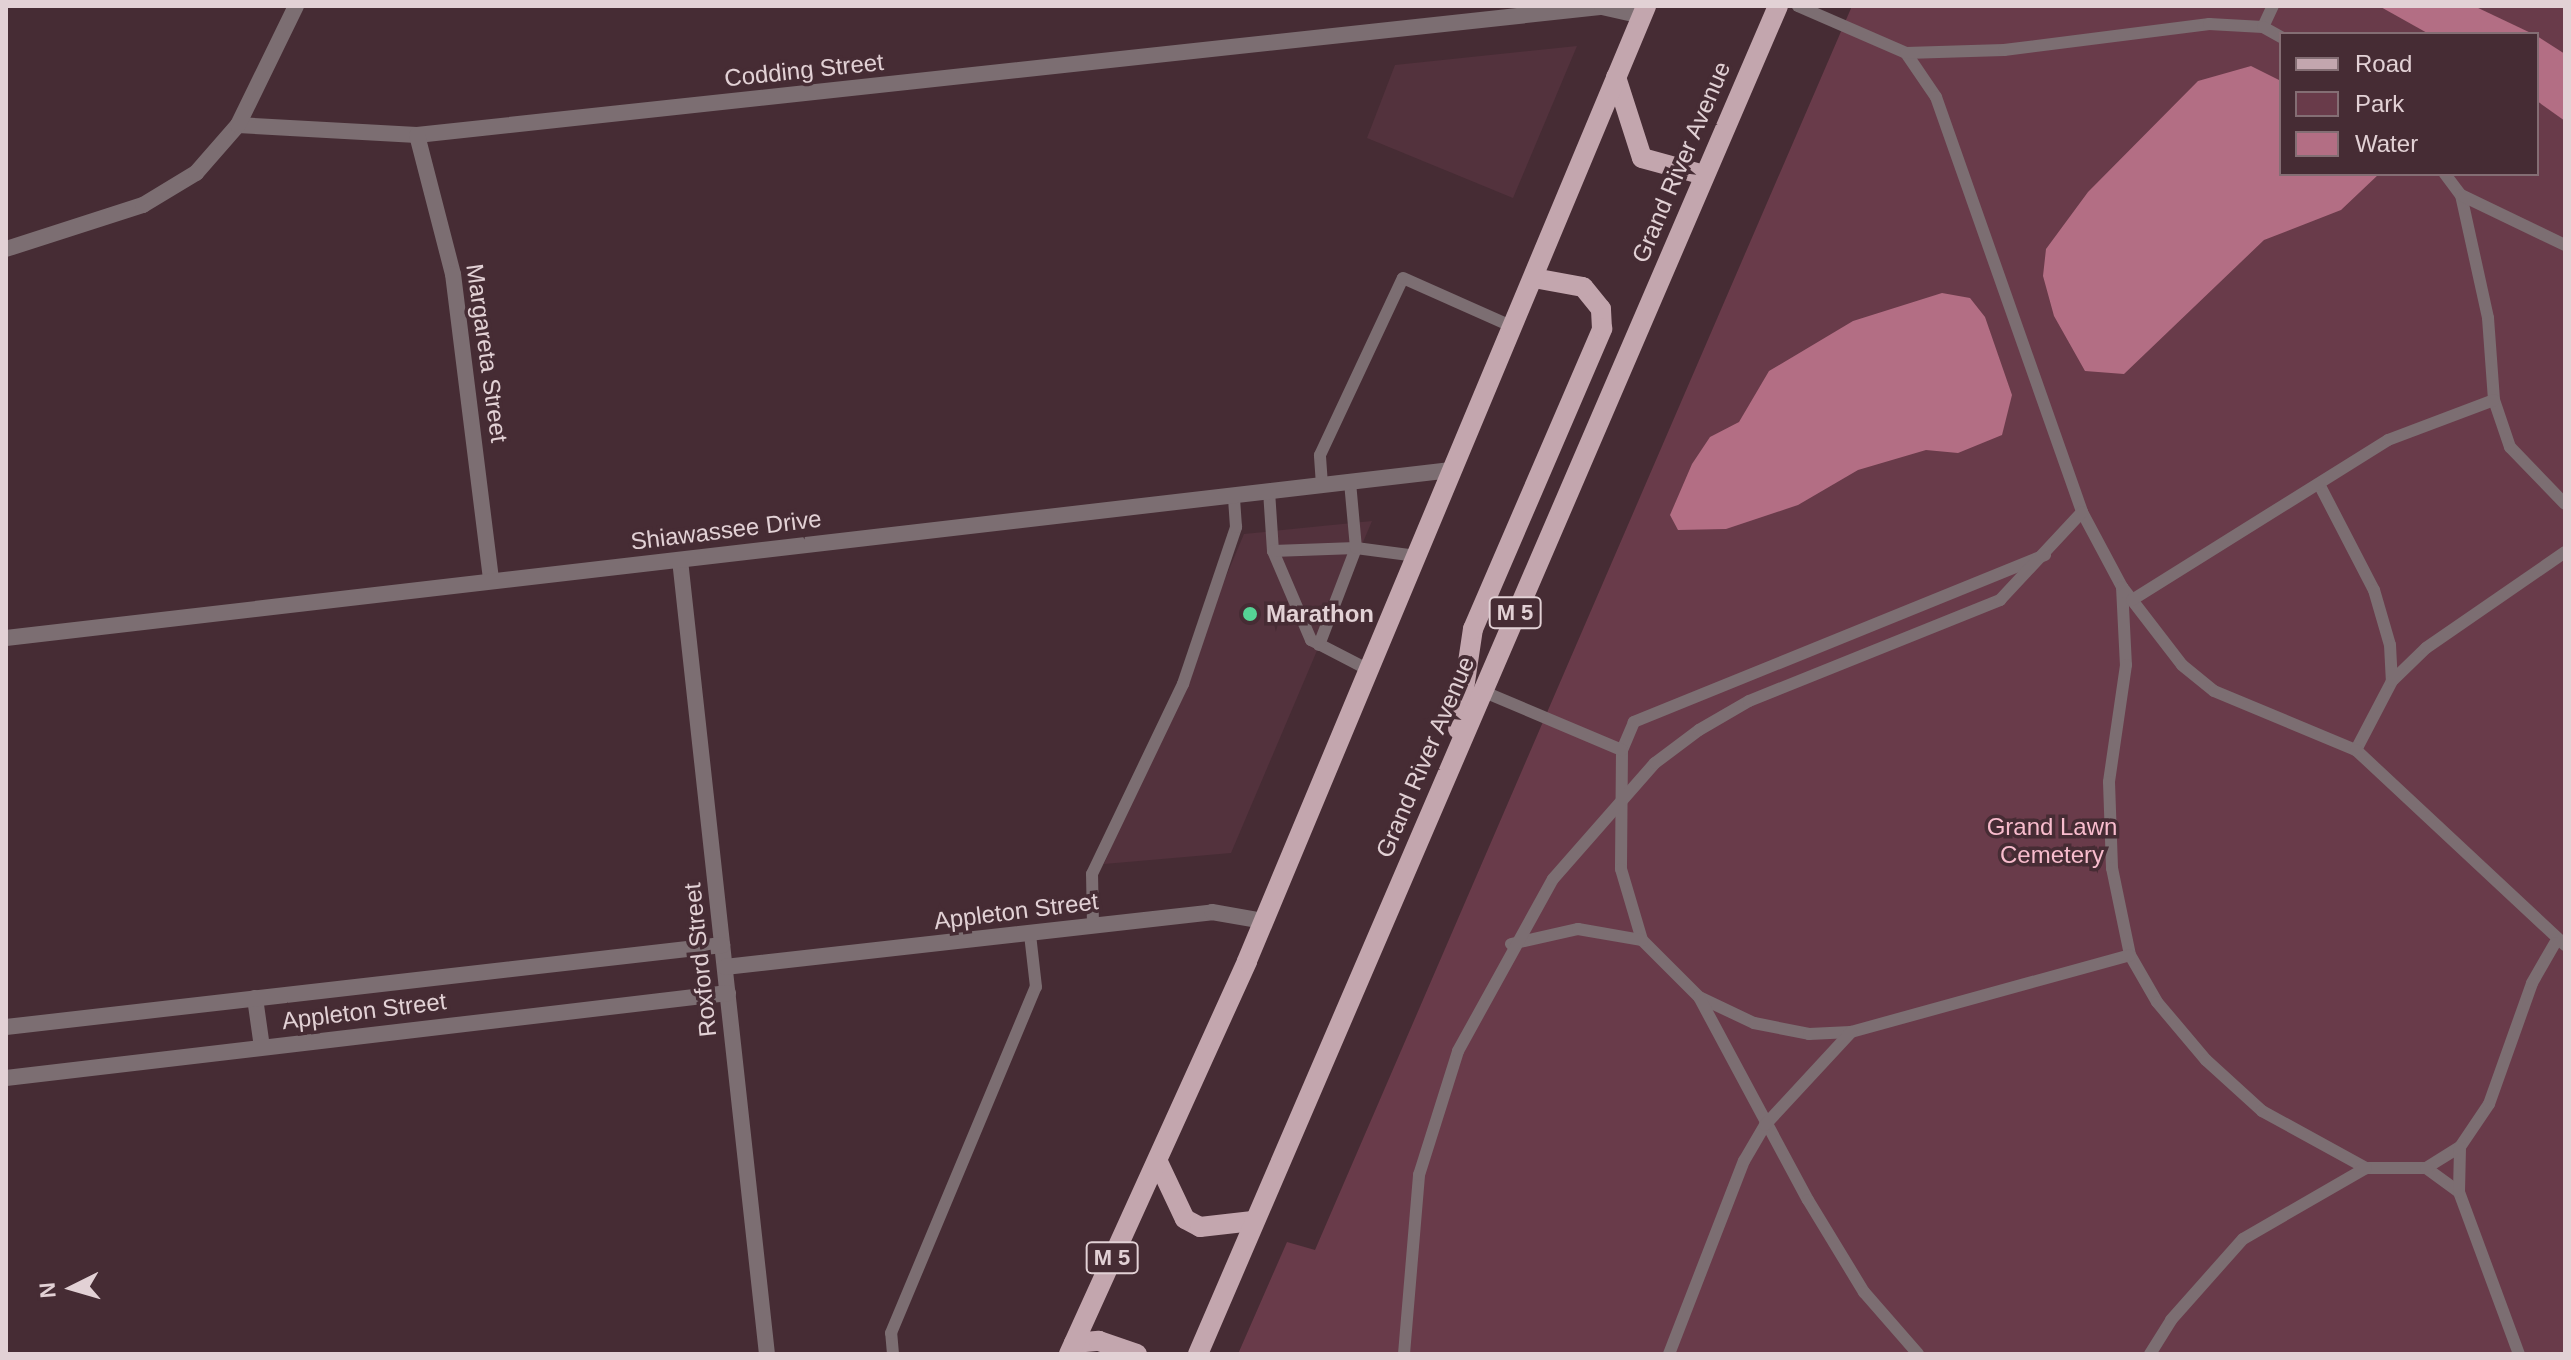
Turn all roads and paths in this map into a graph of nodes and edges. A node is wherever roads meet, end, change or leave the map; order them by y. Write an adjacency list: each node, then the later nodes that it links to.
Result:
1 (296, 6): 10 (street)
2 (1778, 6): 12 (main road, Grand River Avenue / M 5)
3 (1798, 6): 8 (lane)
4 (2273, 6): 6 (lane)
5 (1644, 11): 9 (main road, M 5); 11 (street, Codding Street)
6 (2263, 27): 7 (lane); 8 (lane)
7 (2279, 36)
8 (1906, 53): 27 (lane)
9 (1616, 77): 12 (main road); 17 (main road, M 5)
10 (238, 125): 11 (street, Codding Street); 16 (street)
11 (417, 135): 34 (street, Margareta Street)
12 (1704, 175): 41 (main road, Grand River Avenue / M 5)
13 (2447, 176): 14 (lane)
14 (2461, 195): 15 (lane); 19 (lane)
15 (2565, 245)
16 (6, 249)
17 (1534, 278): 18 (main road, M 5); 44 (main road)
18 (1513, 327): 20 (main road, M 5); 23 (lane)
19 (2494, 400): 22 (lane); 26 (lane)
20 (1451, 470): 21 (street, Shiawassee Drive); 32 (main road, M 5)
21 (1350, 482): 23 (street, Shiawassee Drive); 28 (lane)
22 (2319, 484): 36 (lane); 40 (lane)
23 (1322, 485): 24 (street, Shiawassee Drive)
24 (1269, 491): 25 (street, Shiawassee Drive); 29 (lane)
25 (1234, 496): 33 (street, Shiawassee Drive); 47 (lane)
26 (2565, 504)
27 (2082, 512): 31 (lane); 35 (lane)
28 (1356, 548): 29 (lane); 32 (lane); 38 (lane)
29 (1273, 551): 38 (lane)
30 (2565, 552): 40 (lane)
31 (2045, 555): 42 (lane); 45 (lane)
32 (1416, 556): 39 (main road, M 5)
33 (680, 560): 34 (street, Shiawassee Drive); 52 (street, Roxford Street)
34 (491, 581): 37 (street, Shiawassee Drive)
35 (2122, 587): 36 (lane); 53 (lane)
36 (2132, 600): 43 (lane)
37 (6, 638)
38 (1319, 645): 39 (lane)
39 (1369, 670): 46 (main road, M 5)
40 (2392, 681): 43 (lane)
41 (1482, 691): 42 (lane); 44 (main road, Grand River Avenue / M 5)
42 (1622, 750): 45 (lane)
43 (2356, 750): 51 (lane)
44 (1454, 757): 68 (main road, Grand River Avenue / M 5)
45 (1622, 800): 49 (lane); 50 (lane)
46 (1264, 921): 47 (street, Appleton Street); 64 (main road, M 5)
47 (1093, 925): 48 (street, Appleton Street)
48 (1030, 934): 54 (street, Appleton Street); 71 (lane)
49 (1642, 940): 50 (lane); 56 (lane)
50 (1511, 944): 74 (lane)
51 (2560, 944): 63 (lane)
52 (722, 945): 54 (street, Roxford Street); 57 (street, Appleton Street)
53 (2130, 955): 59 (lane); 65 (lane)
54 (725, 967): 55 (street, Roxford Street)
55 (728, 993): 60 (street, Appleton Street); 70 (street, Roxford Street)
56 (1699, 997): 59 (lane); 62 (lane)
57 (255, 998): 58 (street, Appleton Street); 60 (street)
58 (6, 1027)
59 (1851, 1032): 62 (lane)
60 (262, 1047): 61 (street, Appleton Street)
61 (6, 1078)
62 (1765, 1125): 75 (lane); 76 (lane)
63 (2460, 1147): 66 (lane); 67 (lane)
64 (1158, 1162): 68 (main road); 69 (main road, M 5)
65 (2366, 1168): 66 (lane); 77 (lane)
66 (2426, 1168): 67 (lane)
67 (2459, 1192): 78 (lane)
68 (1253, 1221): 73 (main road, Grand River Avenue / M 5)
69 (1071, 1349): 72 (main road)
70 (767, 1354)
71 (893, 1354)
72 (1137, 1354)
73 (1198, 1354)
74 (1404, 1354)
75 (1669, 1354)
76 (1918, 1354)
77 (2150, 1354)
78 (2519, 1354)

